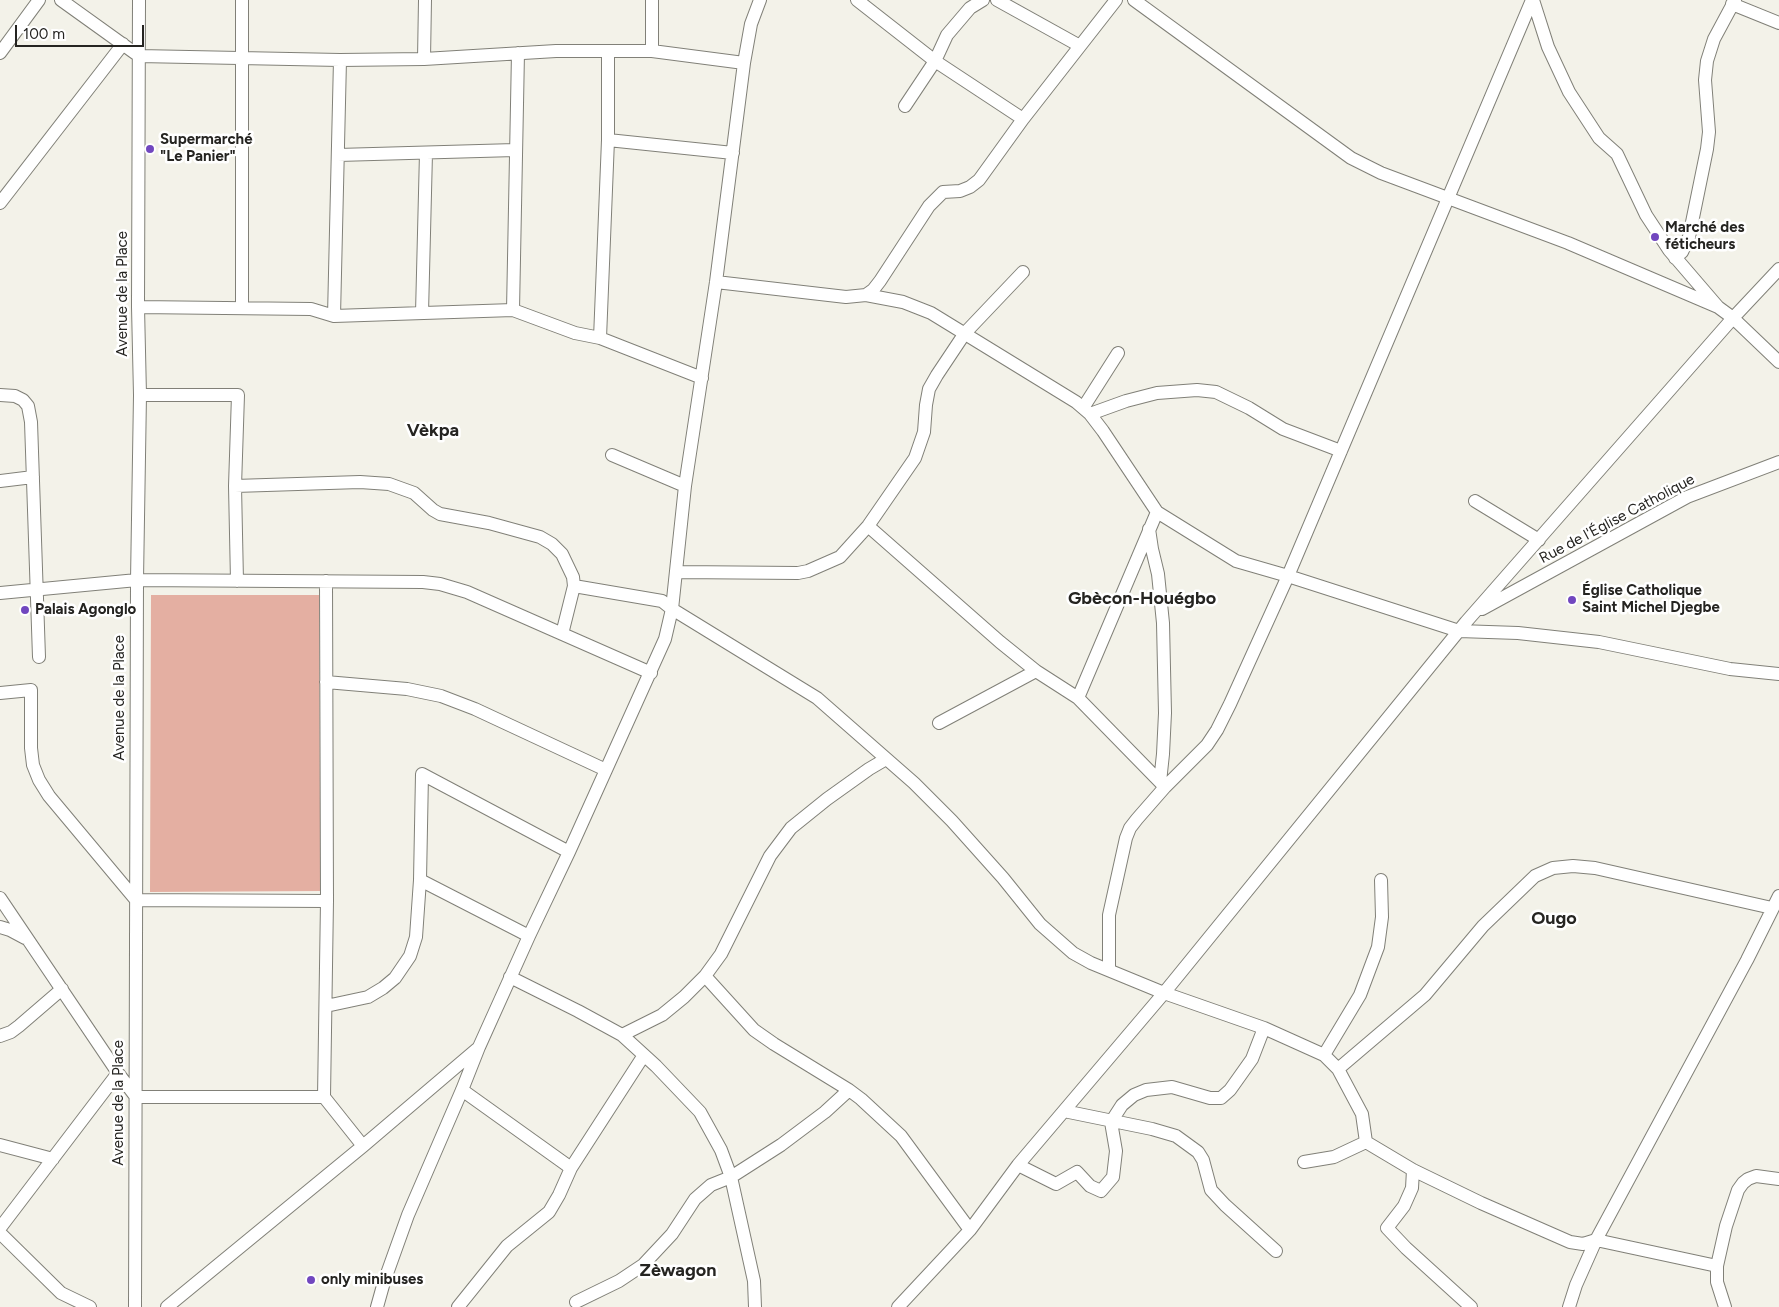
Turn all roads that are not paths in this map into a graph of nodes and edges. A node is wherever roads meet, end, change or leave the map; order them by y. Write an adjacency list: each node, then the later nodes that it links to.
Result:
1 (39, 0): 20 (street)
2 (61, 0): 16 (street)
3 (139, 0): 22 (street, Avenue de la Place)
4 (242, 0): 23 (street)
5 (424, 0): 24 (street)
6 (652, 0): 19 (street)
7 (760, 0): 27 (street)
8 (857, 0): 26 (street)
9 (983, 0): 26 (street)
10 (998, 0): 17 (street)
11 (1116, 0): 17 (street)
12 (1134, 0): 35 (street)
13 (1533, 0): 35 (street); 37 (street)
14 (1734, 2): 15 (street); 37 (street)
15 (1779, 23)
16 (123, 44): 22 (street); 36 (street)
17 (1080, 46): 29 (street)
18 (608, 51): 19 (street); 21 (street); 30 (street)
19 (652, 51): 27 (street)
20 (0, 53)
21 (518, 53): 24 (street); 31 (street)
22 (139, 56): 23 (street); 42 (street, Avenue de la Place)
23 (242, 58): 25 (street); 43 (street)
24 (424, 58): 25 (street)
25 (340, 60): 34 (street)
26 (935, 61): 28 (street); 29 (street)
27 (744, 63): 33 (street)
28 (905, 106)
29 (1023, 120): 41 (street)
30 (608, 140): 33 (street); 50 (street)
31 (516, 150): 32 (street); 45 (street)
32 (426, 153): 34 (street); 46 (street)
33 (733, 153): 40 (street)
34 (338, 155): 47 (street)
35 (1448, 199): 44 (street); 57 (street)
36 (0, 203)
37 (1675, 258): 44 (street)
38 (1779, 269): 48 (street)
39 (1023, 272): 49 (street)
40 (716, 282): 41 (street); 53 (street)
41 (866, 295): 49 (street)
42 (138, 307): 43 (street); 55 (street, Avenue de la Place)
43 (242, 307): 47 (street)
44 (1718, 307): 48 (street)
45 (513, 310): 46 (street); 50 (street)
46 (422, 313): 47 (street)
47 (334, 316)
48 (1733, 318): 52 (street); 68 (street)
49 (965, 333): 56 (street); 66 (street)
50 (600, 338): 53 (street)
51 (1118, 353): 56 (street)
52 (1779, 362)
53 (702, 378): 63 (street)
54 (0, 395): 60 (street)
55 (140, 395): 62 (street); 71 (street, Avenue de la Place)
56 (1087, 411): 57 (street); 65 (street)
57 (1342, 451): 70 (street)
58 (612, 455): 63 (street)
59 (1779, 462): 78 (street, Rue de l'Église Catholique)
60 (33, 477): 61 (street); 75 (street)
61 (0, 481)
62 (235, 486): 72 (street); 74 (street)
63 (685, 486): 69 (street)
64 (1475, 502): 68 (street)
65 (1157, 512): 67 (street); 70 (street)
66 (868, 526): 69 (street); 82 (street)
67 (1150, 529): 87 (street); 91 (street)
68 (1539, 540): 78 (street)
69 (676, 572): 77 (street)
70 (1288, 576): 79 (street); 91 (street)
71 (136, 580): 72 (street); 75 (street); 97 (street, Avenue de la Place)
72 (237, 581): 73 (street)
73 (326, 581): 80 (street); 85 (street)
74 (574, 586): 77 (street); 80 (street)
75 (37, 589): 76 (street); 81 (street)
76 (0, 593)
77 (672, 610): 83 (street); 89 (street)
78 (1474, 613): 79 (street)
79 (1459, 631): 84 (street); 107 (street)
80 (562, 634): 83 (street)
81 (39, 657)
82 (1036, 671): 87 (street); 88 (street)
83 (651, 673): 90 (street)
84 (1779, 674)
85 (326, 682): 90 (street); 98 (street)
86 (0, 693): 97 (street)
87 (1078, 698): 91 (street)
88 (940, 723)
89 (886, 759): 103 (street); 104 (street)
90 (606, 770): 92 (street)
91 (1163, 785): 103 (street)
92 (569, 852): 93 (street); 101 (street)
93 (420, 880): 101 (street); 108 (street)
94 (1381, 880): 114 (street)
95 (1779, 896): 99 (street)
96 (0, 898): 102 (street)
97 (136, 900): 98 (street); 119 (street, Avenue de la Place)
98 (327, 900): 108 (street)
99 (1772, 908): 115 (street); 136 (street)
100 (0, 927): 102 (street)
101 (529, 936): 105 (street)
102 (28, 940): 106 (street)
103 (1109, 970): 107 (street)
104 (705, 976): 111 (street); 118 (street)
105 (510, 977): 111 (street); 112 (street)
106 (62, 989): 110 (street); 116 (street)
107 (1164, 993): 109 (street); 121 (street)
108 (326, 1006): 120 (street)
109 (1264, 1028): 114 (street); 122 (street)
110 (0, 1036)
111 (622, 1036): 113 (street)
112 (479, 1047): 117 (street); 125 (street)
113 (644, 1055): 129 (street); 131 (street)
114 (1324, 1055): 115 (street)
115 (1338, 1069): 123 (street)
116 (118, 1073): 119 (street); 126 (street)
117 (462, 1090): 129 (street); 143 (street)
118 (849, 1090): 131 (street); 134 (street)
119 (136, 1097): 120 (street); 141 (street, Avenue de la Place)
120 (324, 1098): 125 (street)
121 (1064, 1112): 122 (street); 128 (street)
122 (1111, 1122): 128 (street); 137 (street)
123 (1366, 1142): 127 (street); 130 (street)
124 (0, 1146): 126 (street)
125 (364, 1146): 142 (street)
126 (53, 1159): 133 (street)
127 (1304, 1162)
128 (1018, 1165): 134 (street)
129 (571, 1168): 144 (street)
130 (1413, 1170): 136 (street); 147 (street)
131 (730, 1177): 139 (street); 145 (street)
132 (1779, 1179): 138 (street)
133 (0, 1228)
134 (970, 1230): 146 (street)
135 (0, 1233): 140 (street)
136 (1596, 1240): 138 (street); 148 (street)
137 (1276, 1251)
138 (1717, 1266): 149 (street)
139 (576, 1302)
140 (90, 1307)
141 (135, 1307)
142 (167, 1307)
143 (377, 1307)
144 (458, 1307)
145 (755, 1307)
146 (898, 1307)
147 (1472, 1307)
148 (1569, 1307)
149 (1725, 1307)

